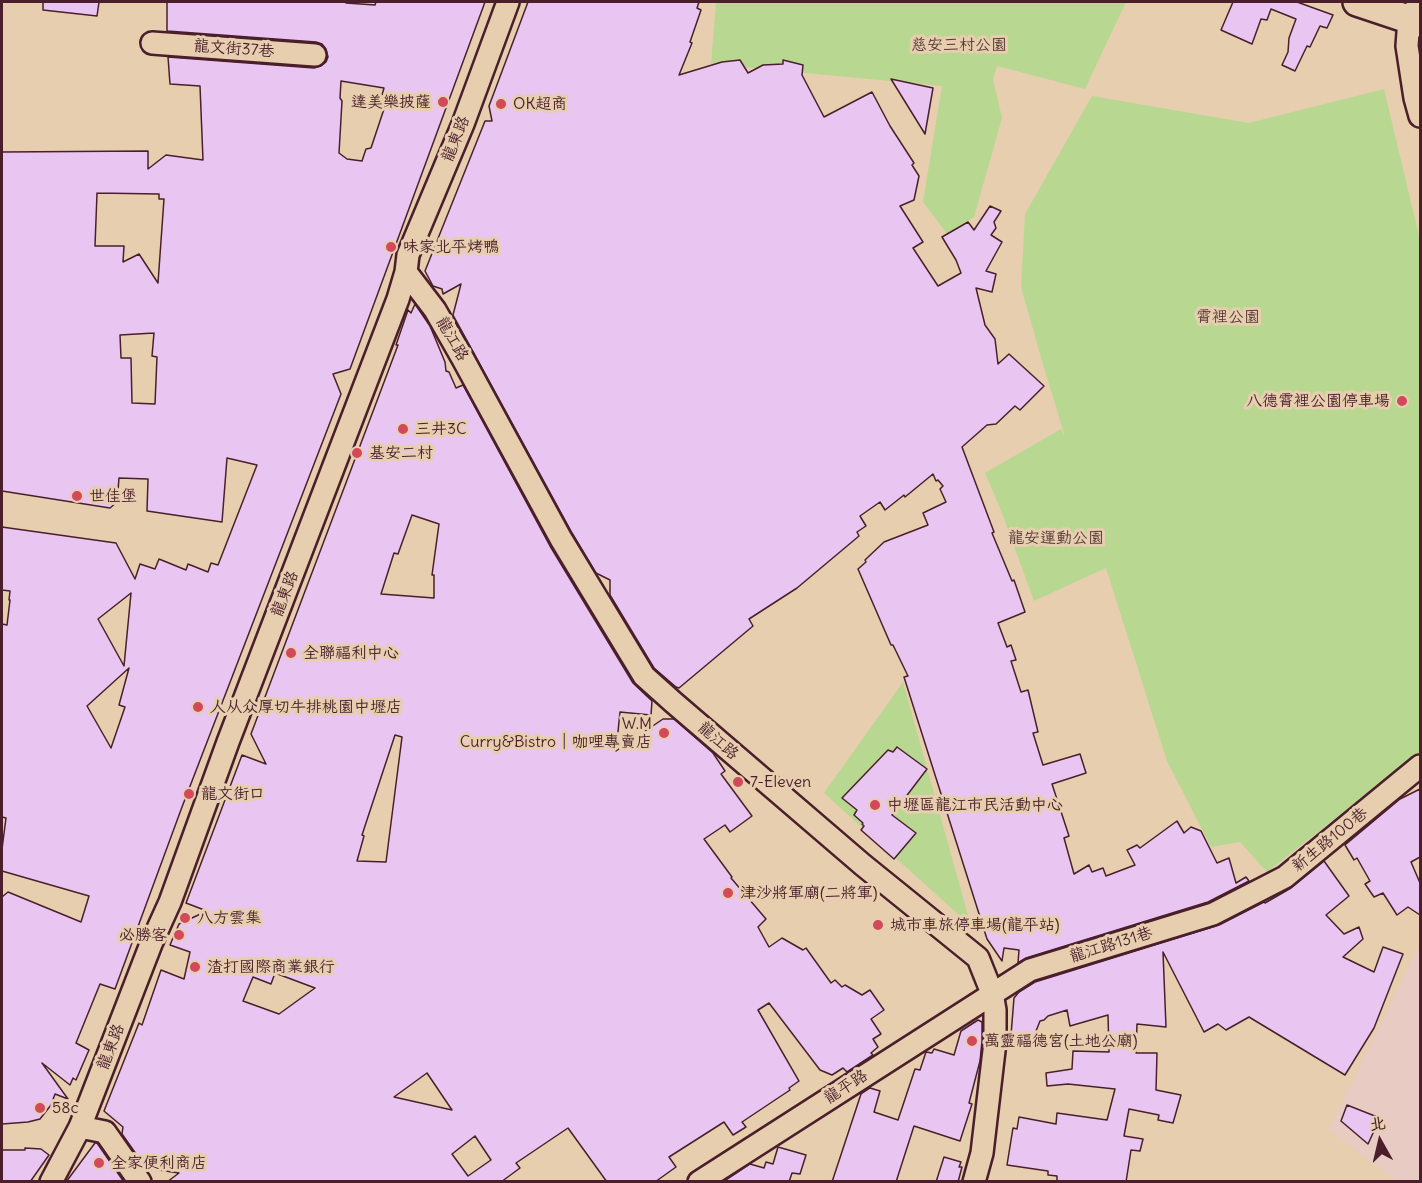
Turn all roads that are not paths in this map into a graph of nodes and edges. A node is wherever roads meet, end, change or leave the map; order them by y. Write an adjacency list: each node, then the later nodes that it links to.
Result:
1 (508, 2): 7 (street, 龍東路)
2 (1357, 2): 3 (main road)
3 (1417, 15): 6 (street)
4 (152, 44): 5 (street, 龍文街37巷)
5 (315, 55)
6 (1420, 116)
7 (406, 272): 10 (street, 龍江路); 11 (street, 龍東路)
8 (1420, 766): 9 (street, 新生路100巷)
9 (1232, 904): 10 (street, 龍江路131巷)
10 (992, 993): 14 (street, 龍平路); 15 (street, 龍江路)
11 (80, 1127): 12 (street, 龍東路); 13 (street)
12 (51, 1182)
13 (140, 1182)
14 (699, 1182)
15 (974, 1182)

